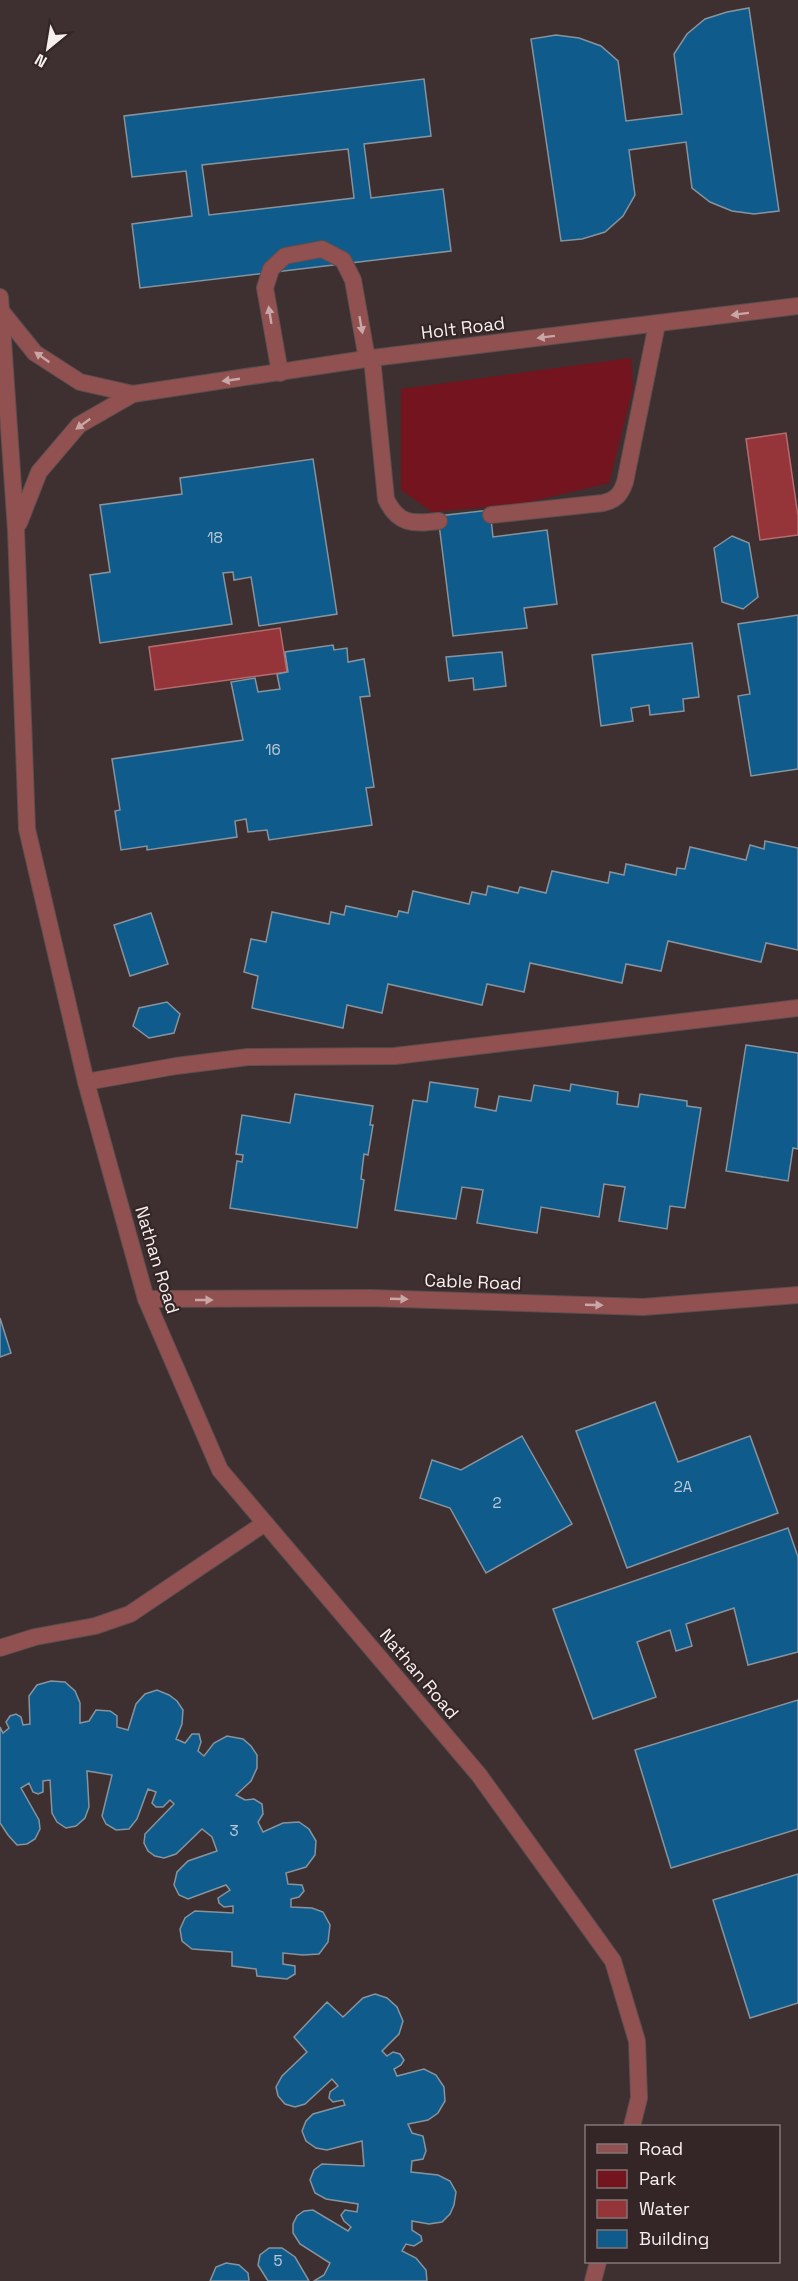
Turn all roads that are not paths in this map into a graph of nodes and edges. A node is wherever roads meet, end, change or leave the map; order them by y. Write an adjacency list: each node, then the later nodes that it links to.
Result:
1 (1, 304): 6 (street, Holt Road, one-way to 1); 9 (street, Nathan Road)
2 (798, 306): 3 (street, Holt Road, one-way to 3)
3 (657, 324): 4 (street, Holt Road, one-way to 4); 7 (street)
4 (370, 358): 5 (street, Holt Road); 5 (street, one-way to 4); 8 (street)
5 (280, 373): 6 (street, Holt Road, one-way to 6)
6 (133, 394): 9 (street, Holt Road, one-way to 9)
7 (491, 515)
8 (439, 521)
9 (16, 530): 11 (street, Nathan Road)
10 (798, 1008): 11 (street)
11 (86, 1082): 13 (street, Nathan Road)
12 (798, 1295): 13 (street, Cable Road, one-way to 12)
13 (146, 1299): 14 (street, Nathan Road)
14 (265, 1523): 15 (street); 16 (street, Nathan Road)
15 (0, 1648)
16 (632, 2125)
17 (598, 2263): 18 (street)
18 (593, 2281)

